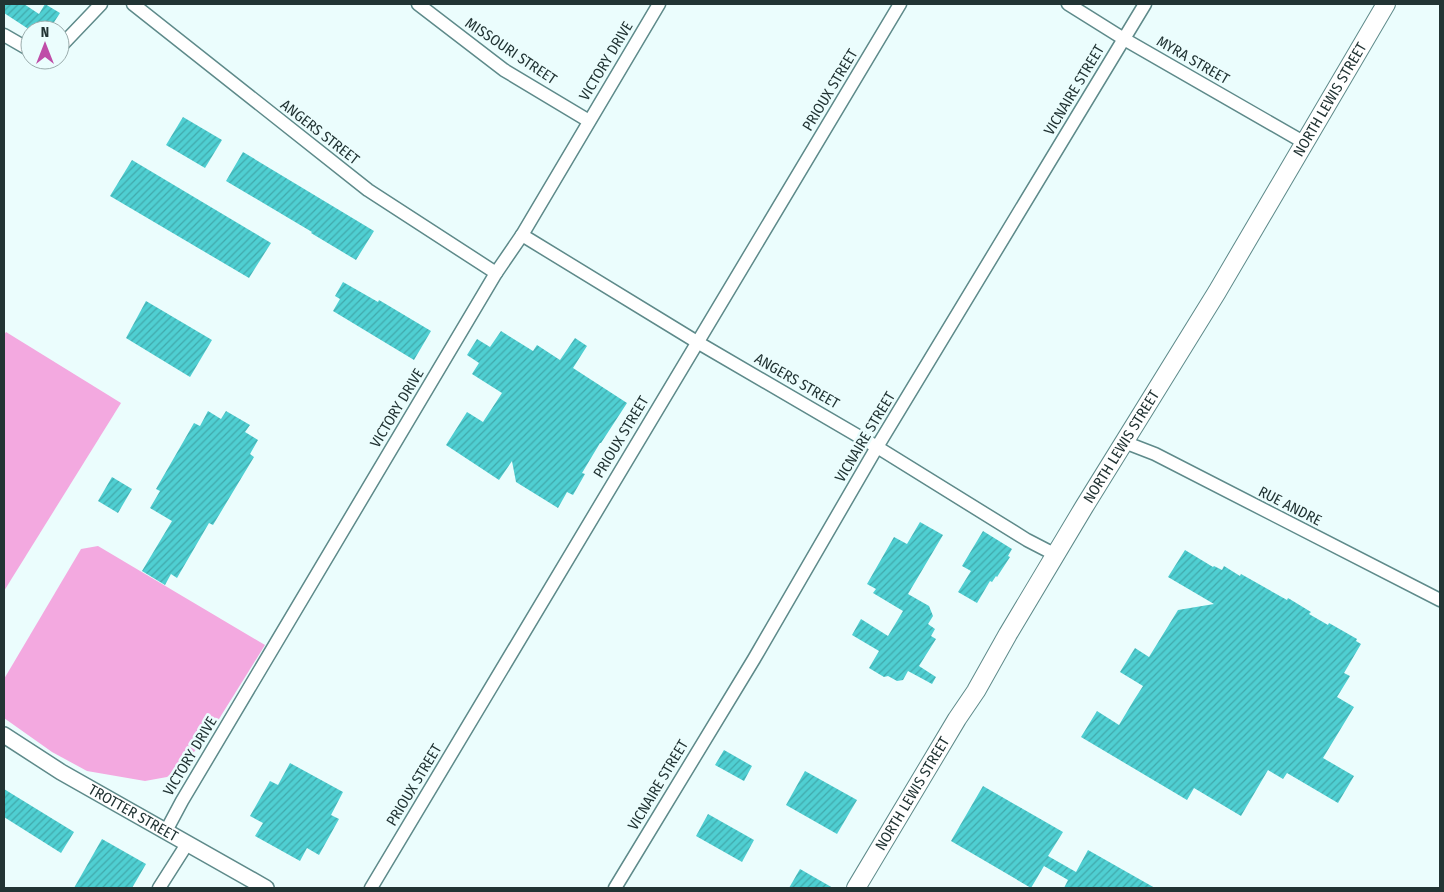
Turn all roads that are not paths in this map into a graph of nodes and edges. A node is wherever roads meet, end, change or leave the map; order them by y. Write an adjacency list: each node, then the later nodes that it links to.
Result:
1 (101, 4): 10 (street)
2 (132, 4): 16 (street, ANGERS STREET)
3 (418, 4): 13 (street, MISSOURI STREET)
4 (659, 4): 13 (street, VICTORY DRIVE)
5 (900, 4): 17 (street, PRIOUX STREET)
6 (1068, 4): 11 (street, MYRA STREET)
7 (1145, 4): 11 (street, VICNAIRE STREET)
8 (1386, 4): 14 (main road, NORTH LEWIS STREET)
9 (4, 35): 12 (street)
10 (70, 37)
11 (1124, 39): 14 (street, MYRA STREET); 19 (street, VICNAIRE STREET)
12 (20, 44)
13 (589, 121): 15 (street, VICTORY DRIVE)
14 (1305, 143): 18 (main road, NORTH LEWIS STREET)
15 (522, 235): 16 (street, VICTORY DRIVE); 17 (street, ANGERS STREET)
16 (496, 272): 23 (street, VICTORY DRIVE)
17 (698, 342): 19 (street, ANGERS STREET); 27 (street, PRIOUX STREET)
18 (1124, 442): 20 (main road, NORTH LEWIS STREET); 21 (street, RUE ANDRE)
19 (877, 447): 20 (street, ANGERS STREET); 28 (street, VICNAIRE STREET)
20 (1056, 555): 29 (main road, NORTH LEWIS STREET)
21 (1440, 600)
22 (4, 735): 23 (street, TROTTER STREET)
23 (166, 831): 24 (street, TROTTER STREET)
24 (187, 844): 25 (street); 26 (street, TROTTER STREET)
25 (160, 888)
26 (266, 888)
27 (371, 888)
28 (615, 888)
29 (856, 888)

